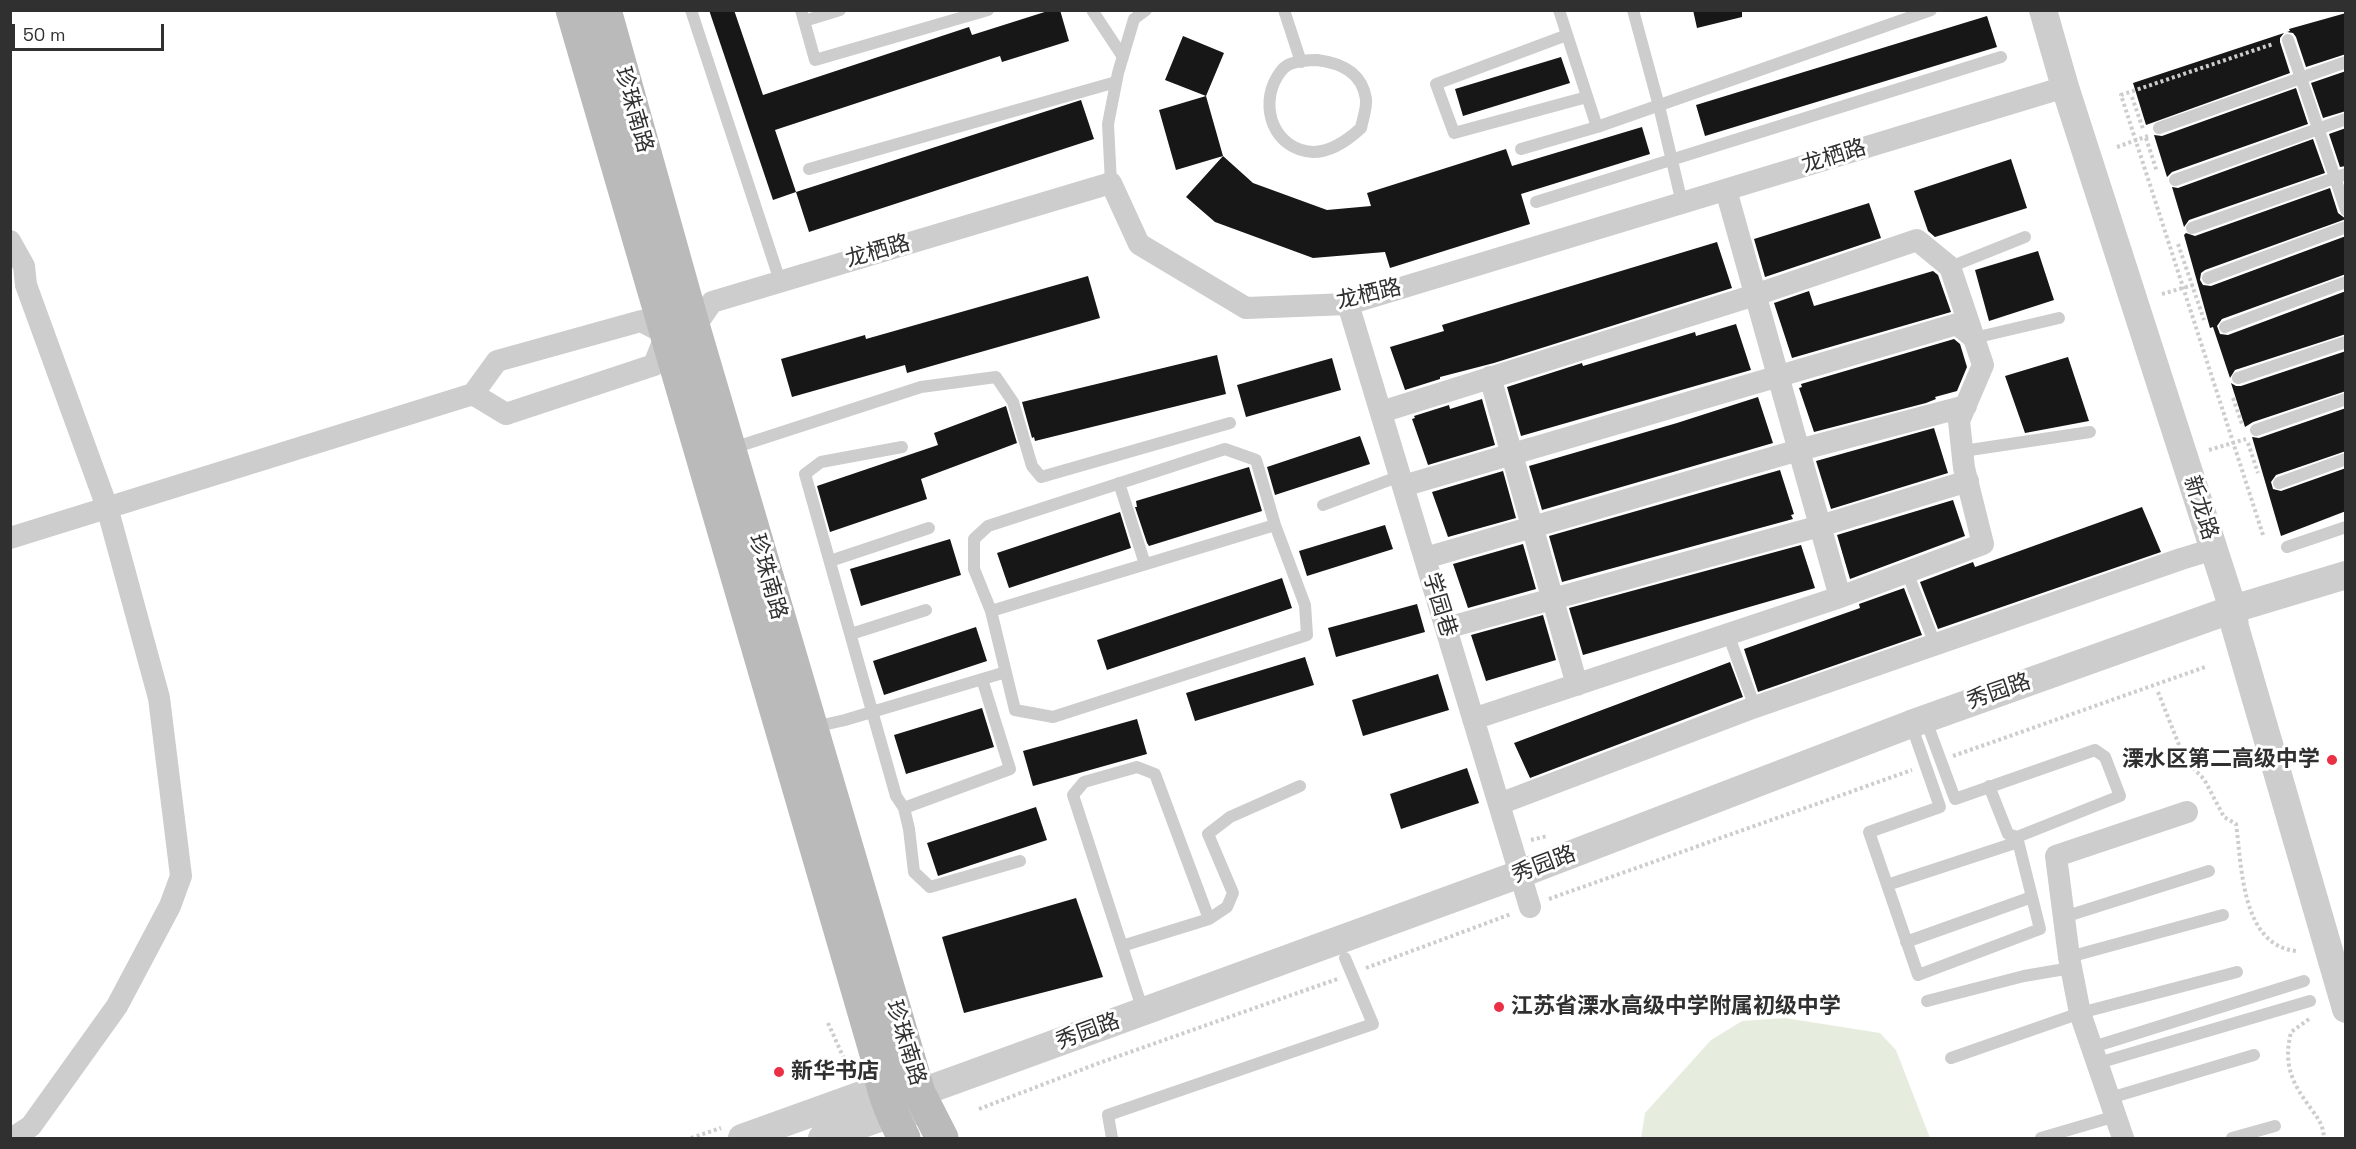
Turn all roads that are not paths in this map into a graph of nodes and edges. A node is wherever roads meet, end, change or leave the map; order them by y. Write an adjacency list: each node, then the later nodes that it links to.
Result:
1 (572, 10): 51 (main road, 珍珠南路)
2 (605, 10): 51 (main road, 珍珠南路)
3 (691, 10): 45 (lane)
4 (840, 10): 13 (lane)
5 (988, 10): 13 (lane)
6 (1092, 10): 16 (lane)
7 (1146, 10): 16 (lane)
8 (1284, 10): 18 (lane)
9 (1559, 10): 14 (lane)
10 (1633, 10): 24 (lane)
11 (1931, 10): 24 (lane)
12 (2043, 10): 22 (street, 新龙路)
13 (802, 16)
14 (1567, 35): 23 (lane); 23 (lane)
15 (2288, 40): 20 (lane)
16 (1123, 57): 21 (lane)
17 (2001, 57): 30 (lane)
18 (1301, 62): 18 (lane)
19 (2346, 62): 20 (lane)
20 (2300, 76): 27 (lane); 28 (lane)
21 (1116, 82): 31 (lane); 34 (lane)
22 (2065, 87): 35 (street, 龙栖路); 83 (street, 新龙路)
23 (1587, 97): 26 (lane)
24 (1659, 106): 26 (lane); 30 (lane)
25 (2346, 119): 28 (lane)
26 (1597, 127): 29 (lane)
27 (2159, 128)
28 (2318, 128): 32 (lane); 33 (lane)
29 (1521, 149)
30 (1671, 160): 36 (lane); 37 (lane)
31 (809, 169)
32 (2340, 175): 38 (lane); 40 (lane)
33 (2175, 180)
34 (1111, 183): 45 (street, 龙栖路); 48 (street, 龙栖路)
35 (1726, 190): 37 (street, 龙栖路); 47 (street)
36 (1536, 202)
37 (1682, 203): 48 (street, 龙栖路)
38 (2346, 210)
39 (2346, 227): 44 (lane)
40 (2192, 228)
41 (2025, 237): 43 (lane)
42 (10, 241): 75 (street)
43 (1950, 267): 47 (street); 52 (street)
44 (2208, 278)
45 (780, 281): 51 (street, 龙栖路)
46 (2346, 282): 50 (lane)
47 (1755, 295): 54 (street); 55 (street)
48 (1348, 304): 60 (street, 学园巷)
49 (2059, 318): 52 (lane)
50 (2225, 327)
51 (680, 331): 57 (street); 57 (street, 龙栖路); 65 (main road, 珍珠南路); 105 (main road, 珍珠南路)
52 (1974, 338): 55 (street); 59 (street)
53 (2346, 342): 56 (lane)
54 (1490, 377): 60 (street); 68 (street)
55 (1778, 377): 66 (street); 68 (street)
56 (2238, 378)
57 (473, 394): 75 (street)
58 (2346, 399): 62 (lane)
59 (1966, 406): 66 (street); 67 (street)
60 (1381, 412): 70 (street, 学园巷)
61 (1230, 423): 65 (lane)
62 (2256, 430)
63 (2090, 432): 67 (lane)
64 (902, 447): 85 (lane)
65 (730, 449): 105 (main road, 珍珠南路)
66 (1799, 450): 77 (street); 78 (street)
67 (1963, 451): 71 (street)
68 (1512, 453): 70 (street); 78 (street)
69 (2346, 459): 73 (lane)
70 (1402, 481): 74 (lane); 84 (street, 学园巷)
71 (1968, 481): 77 (street); 87 (street)
72 (1119, 483): 76 (lane); 86 (lane); 93 (lane)
73 (2279, 483)
74 (1323, 505)
75 (107, 507): 81 (street); 139 (street)
76 (1275, 525): 86 (lane); 99 (lane)
77 (1820, 526): 90 (street); 91 (street)
78 (1533, 527): 84 (street); 91 (street)
79 (2346, 527): 82 (lane)
80 (929, 528): 85 (lane)
81 (10, 538)
82 (2287, 547)
83 (2214, 549): 94 (street, 新龙路); 98 (street)
84 (1425, 558): 95 (street, 学园巷)
85 (830, 561): 96 (lane)
86 (1145, 564): 93 (lane)
87 (1907, 572): 90 (street); 98 (lane)
88 (2346, 575): 94 (street, 秀园路)
89 (2346, 593): 94 (street, 秀园路)
90 (1840, 597): 97 (street)
91 (1552, 600): 95 (street); 101 (street)
92 (926, 610): 96 (lane)
93 (991, 612): 99 (lane)
94 (2234, 618): 106 (street, 秀园路); 129 (street, 新龙路)
95 (1446, 628): 104 (street, 学园巷)
96 (851, 634): 103 (lane)
97 (1728, 634): 101 (street); 102 (lane)
98 (1935, 644): 102 (street)
99 (1006, 672): 100 (lane)
100 (982, 679): 103 (lane); 110 (lane)
101 (1577, 685): 104 (street)
102 (1755, 707): 109 (street)
103 (873, 711): 105 (lane); 110 (lane)
104 (1473, 719): 109 (street, 学园巷)
105 (797, 731): 135 (main road, 珍珠南路); 137 (main road, 珍珠南路)
106 (1928, 749): 108 (lane); 115 (lane); 116 (street, 秀园路)
107 (1300, 786): 120 (lane)
108 (1989, 786): 112 (lane); 112 (lane)
109 (1499, 804): 116 (street, 学园巷)
110 (904, 808): 113 (lane)
111 (2187, 812): 119 (street)
112 (2018, 840): 115 (lane); 117 (lane)
113 (1020, 861)
114 (2209, 871): 119 (lane)
115 (1887, 885): 121 (lane)
116 (1525, 891): 124 (street, 秀园路); 130 (street, 秀园路)
117 (2032, 897): 121 (lane); 121 (lane)
118 (2223, 915): 123 (lane)
119 (2064, 917): 123 (street)
120 (1209, 919): 122 (lane); 122 (lane)
121 (1906, 942)
122 (1122, 946): 130 (lane)
123 (2070, 963): 127 (lane); 131 (street)
124 (1349, 966): 135 (street, 秀园路); 143 (lane)
125 (2237, 972): 131 (lane)
126 (2304, 981): 133 (lane)
127 (1927, 1001)
128 (2310, 1001): 133 (lane)
129 (2346, 1009)
130 (1143, 1012): 135 (street, 秀园路)
131 (2080, 1013): 133 (street); 134 (lane)
132 (2254, 1054): 136 (lane)
133 (2096, 1055): 136 (street)
134 (1951, 1058)
135 (923, 1101): 137 (street, 秀园路); 142 (main road, 珍珠南路)
136 (2113, 1107): 144 (lane); 145 (street)
137 (892, 1113): 140 (street, 秀园路); 141 (street, 秀园路)
138 (2274, 1126): 146 (lane)
139 (27, 1134)
140 (741, 1138)
141 (822, 1138)
142 (942, 1138)
143 (1112, 1138)
144 (2041, 1138)
145 (2123, 1138)
146 (2232, 1138)

